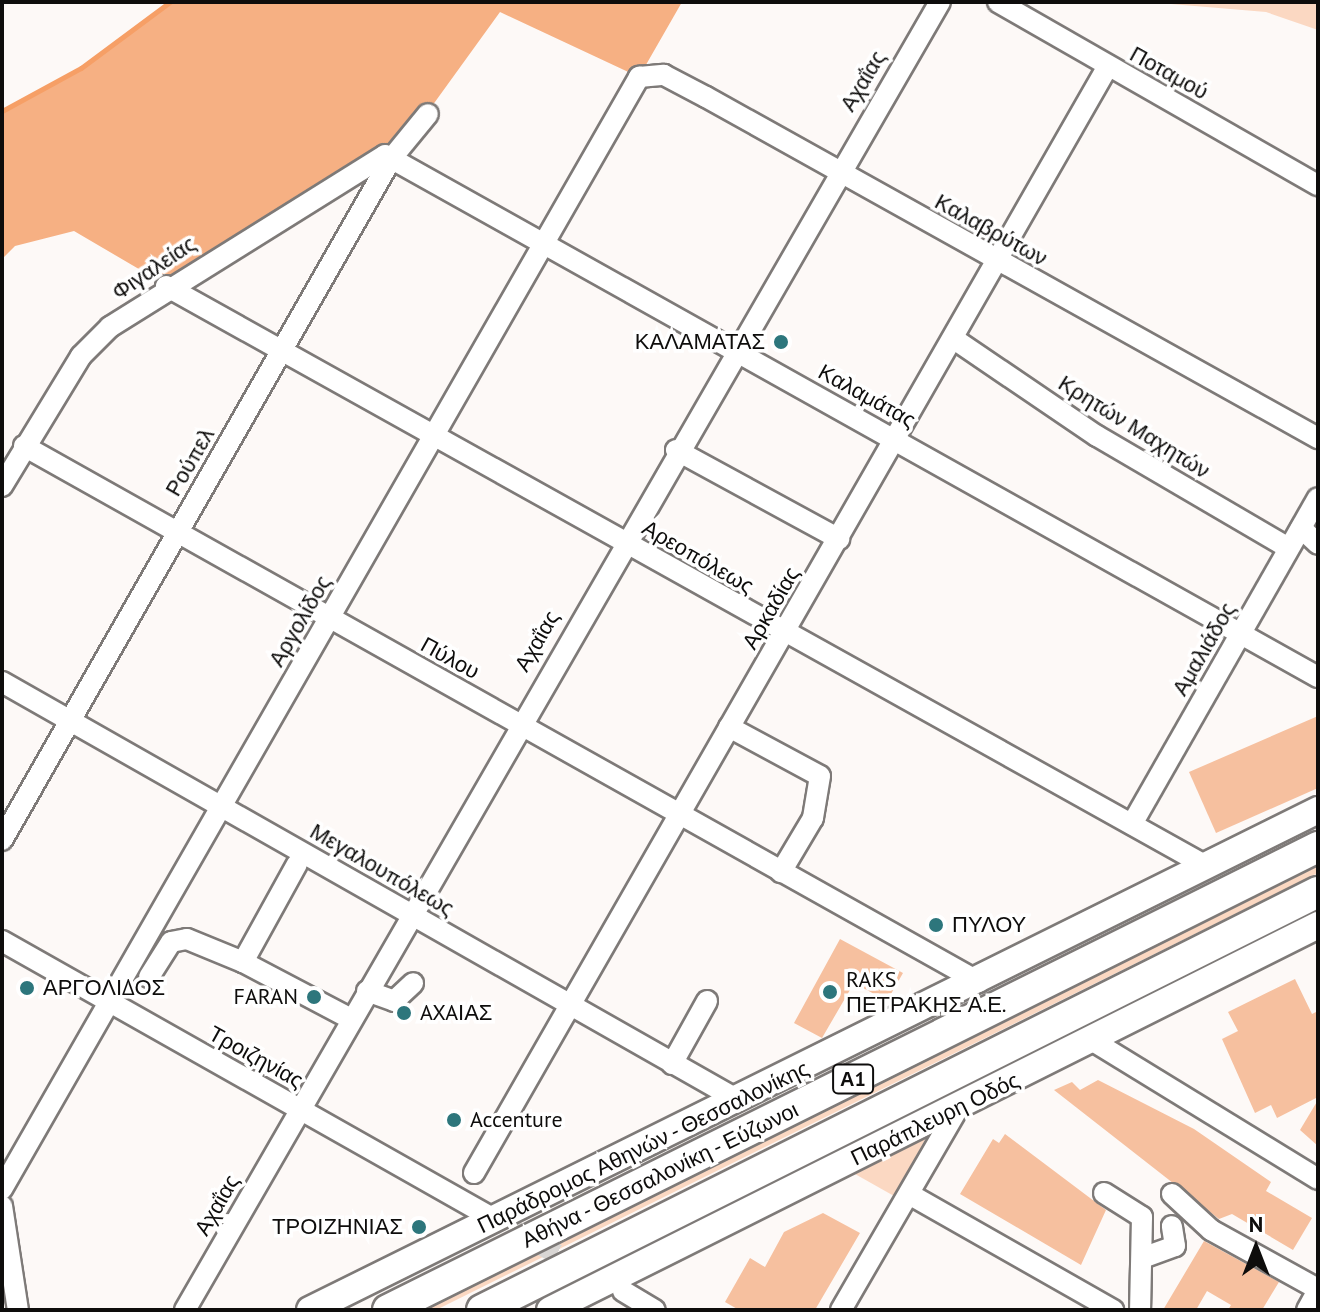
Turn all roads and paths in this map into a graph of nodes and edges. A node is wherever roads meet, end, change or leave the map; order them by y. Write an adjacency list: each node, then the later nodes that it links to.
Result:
1 (940, 2): 7 (street, Αχαΐας)
2 (998, 2): 3 (street, Ποταμού)
3 (1108, 66): 8 (street, Ποταμού); 10 (street, Αρκαδίας)
4 (639, 77): 7 (street, Καλαβρύτων); 9 (street, Αργολίδος)
5 (428, 114): 6 (street, Ρούπελ)
6 (391, 159): 9 (street, Καλαμάτας); 11 (street, Φιγαλείας); 13 (street, Ρούπελ)
7 (836, 172): 10 (street, Καλαβρύτων); 14 (street, Αχαΐας)
8 (1318, 185)
9 (543, 243): 14 (street, Καλαμάτας); 15 (street, Αργολίδος)
10 (999, 262): 12 (street, Αρκαδίας); 16 (street, Καλαβρύτων)
11 (166, 286): 13 (street, Αρεοπόλεως); 18 (street, Φιγαλείας)
12 (957, 341): 17 (street, Αρκαδίας); 27 (street, Κρητών Μαχητών)
13 (280, 351): 15 (street, Αρεοπόλεως); 23 (street, Ρούπελ)
14 (734, 351): 17 (street, Καλαμάτας); 19 (street, Αχαΐας)
15 (433, 437): 25 (street, Αρεοπόλεως); 28 (street, Αργολίδος)
16 (1318, 438)
17 (895, 439): 24 (street, Αρκαδίας); 29 (street, Καλαμάτας)
18 (24, 446): 20 (street, Φιγαλείας); 23 (street, Πύλου)
19 (676, 450): 24 (street); 25 (street, Αχαΐας)
20 (2, 486)
21 (1318, 498): 22 (street, Αμαλιάδος)
22 (1301, 528): 26 (street); 27 (street, Αμαλιάδος)
23 (177, 532): 28 (street, Πύλου); 33 (street, Ρούπελ)
24 (839, 539): 30 (street, Αρκαδίας)
25 (622, 542): 30 (street, Αρεοπόλεως); 34 (street, Αχαΐας)
26 (1318, 544)
27 (1289, 548): 29 (street, Αμαλιάδος)
28 (329, 618): 34 (street, Πύλου); 36 (street, Αργολίδος)
29 (1242, 631): 31 (street, Καλαμάτας); 39 (street, Αμαλιάδος)
30 (784, 633): 35 (street, Αρκαδίας); 39 (street, Αρεοπόλεως)
31 (1318, 677)
32 (2, 682): 33 (street, Μεγαλουπόλεως)
33 (71, 721): 36 (street, Μεγαλουπόλεως); 40 (street, Ρούπελ)
34 (518, 723): 38 (street, Πύλου); 46 (street, Αχαΐας)
35 (729, 727): 38 (street, Αρκαδίας); 44 (street)
36 (223, 804): 46 (street, Μεγαλουπόλεως); 55 (street, Αργολίδος)
37 (1318, 810): 43 (main road, Παράδρομος Αθηνών - Θεσσαλονίκης)
38 (676, 813): 44 (street, Πύλου); 56 (street, Αρκαδίας)
39 (1132, 824): 43 (street, Αρεοπόλεως)
40 (2, 840)
41 (1318, 847): 78 (highway, Αθήνα - Θεσσαλονίκη - Εύζωνοι / Α1)
42 (297, 864): 49 (street)
43 (1208, 867): 51 (main road, Παράδρομος Αθηνών - Θεσσαλονίκης)
44 (781, 872): 51 (street, Πύλου)
45 (1318, 892): 79 (highway, Αθήνα - Θεσσαλονίκη - Εύζωνοι / Α1)
46 (411, 915): 53 (street, Αχαΐας); 56 (street, Μεγαλουπόλεως)
47 (1318, 925): 58 (main road, Παράπλευρη Οδός)
48 (2, 941): 55 (street, Τροιζηνίας)
49 (243, 962): 50 (street); 57 (street)
50 (149, 977)
51 (979, 982): 60 (main road, Παράδρομος Αθηνών - Θεσσαλονίκης)
52 (413, 983): 53 (street)
53 (367, 991): 57 (street, Αχαΐας)
54 (707, 1001): 59 (street)
55 (109, 1002): 62 (street, Τροιζηνίας); 65 (street, Αργολίδος)
56 (568, 1004): 59 (street, Μεγαλουπόλεως); 63 (street, Αρκαδίας)
57 (351, 1019): 62 (street, Αχαΐας)
58 (1093, 1041): 61 (main road, Παράπλευρη Οδός); 64 (street)
59 (672, 1064): 60 (street, Μεγαλουπόλεως)
60 (738, 1100): 77 (main road, Παράδρομος Αθηνών - Θεσσαλονίκης)
61 (958, 1108): 67 (street); 80 (main road, Παράπλευρη Οδός)
62 (299, 1109): 70 (street, Τροιζηνίας); 76 (street, Αχαΐας)
63 (474, 1173)
64 (1318, 1179)
65 (2, 1189)
66 (1104, 1193): 72 (street)
67 (909, 1194): 82 (street); 83 (street)
68 (1172, 1194): 73 (street)
69 (2, 1206): 75 (street)
70 (487, 1215)
71 (1172, 1226): 72 (street)
72 (1142, 1258): 84 (street)
73 (1318, 1290): 85 (street)
74 (623, 1291): 81 (street)
75 (18, 1310)
76 (185, 1310)
77 (310, 1310)
78 (388, 1310)
79 (482, 1310)
80 (550, 1310)
81 (655, 1310)
82 (841, 1310)
83 (1113, 1310)
84 (1140, 1310)
85 (1307, 1310)

